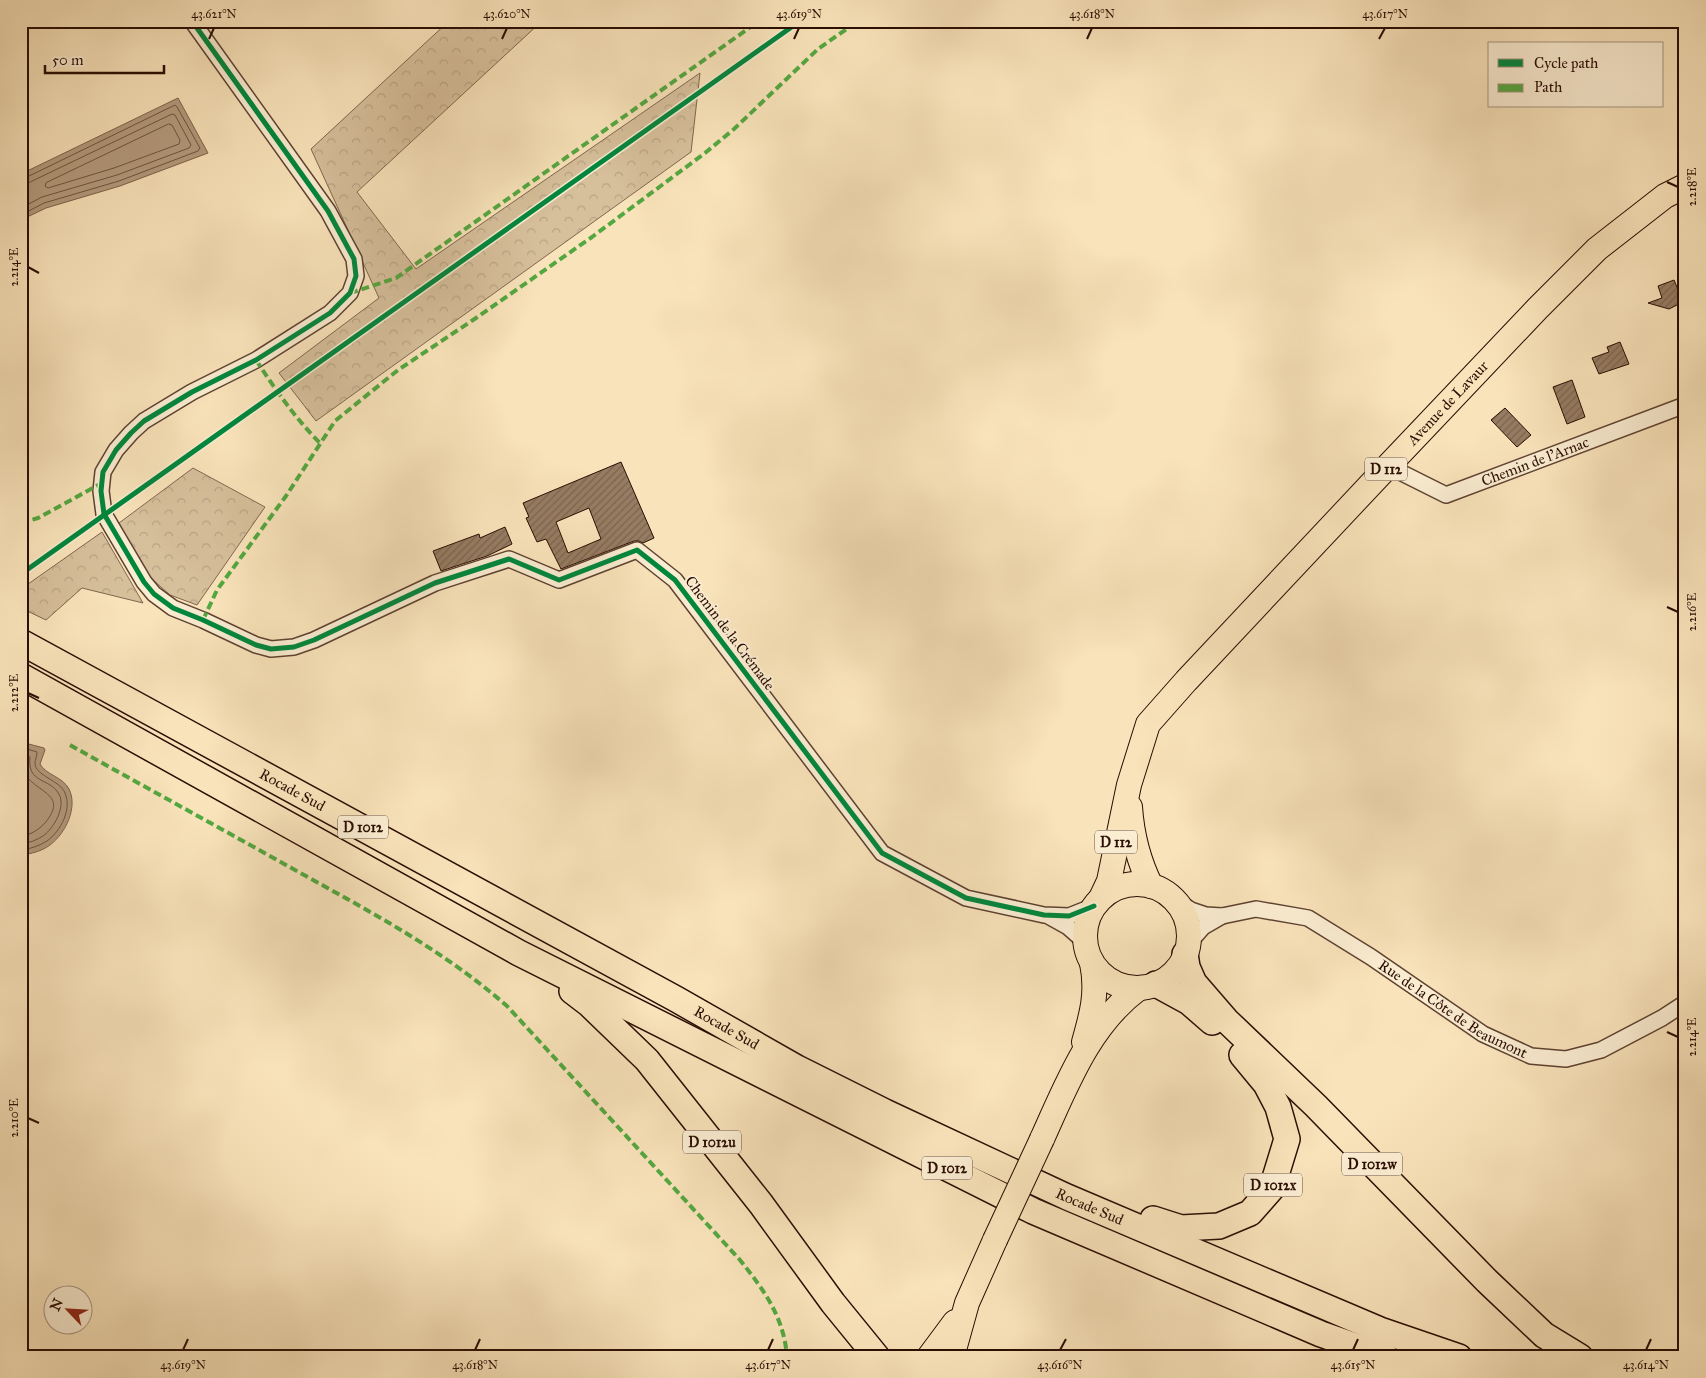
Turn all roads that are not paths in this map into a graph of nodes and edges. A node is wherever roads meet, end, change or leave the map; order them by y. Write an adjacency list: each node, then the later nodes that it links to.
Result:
1 (192, 21): 13 (street, Chemin de la Crémade)
2 (1685, 186): 4 (main road, Avenue de Lavaur / D 112)
3 (1685, 405): 4 (street, Chemin de l'Arnac)
4 (1388, 466): 9 (main road, Avenue de Lavaur / D 112)
5 (21, 630): 7 (highway)
6 (21, 642): 7 (highway, Rocade Sud / D 1012)
7 (49, 656): 21 (highway, Rocade Sud / D 1012)
8 (21, 676): 17 (highway, Rocade Sud / D 1012)
9 (1129, 785): 10 (main road, D 112); 12 (main road, D 112)
10 (1151, 886): 11 (main road); 12 (main road)
11 (1174, 900): 14 (street, Rue de la Côte de Beaumont); 15 (main road)
12 (1097, 902): 13 (street); 16 (main road)
13 (1044, 915): 16 (street)
14 (1222, 916): 15 (street, Rue de la Côte de Beaumont); 19 (street, Rue de la Côte de Beaumont)
15 (1187, 949): 18 (main road); 28 (highway, D 1012w)
16 (1088, 952): 18 (main road); 20 (main road)
17 (519, 953): 23 (highway, D 1012u); 26 (highway, Rocade Sud / D 1012)
18 (1148, 986): 20 (main road); 21 (highway, D 1012x)
19 (1685, 1003)
20 (1080, 1056): 22 (main road, bridge)
21 (1067, 1196): 27 (highway, Rocade Sud)
22 (967, 1304): 24 (main road); 25 (main road)
23 (877, 1357)
24 (929, 1357)
25 (952, 1357)
26 (1386, 1357)
27 (1460, 1357)
28 (1580, 1357)

